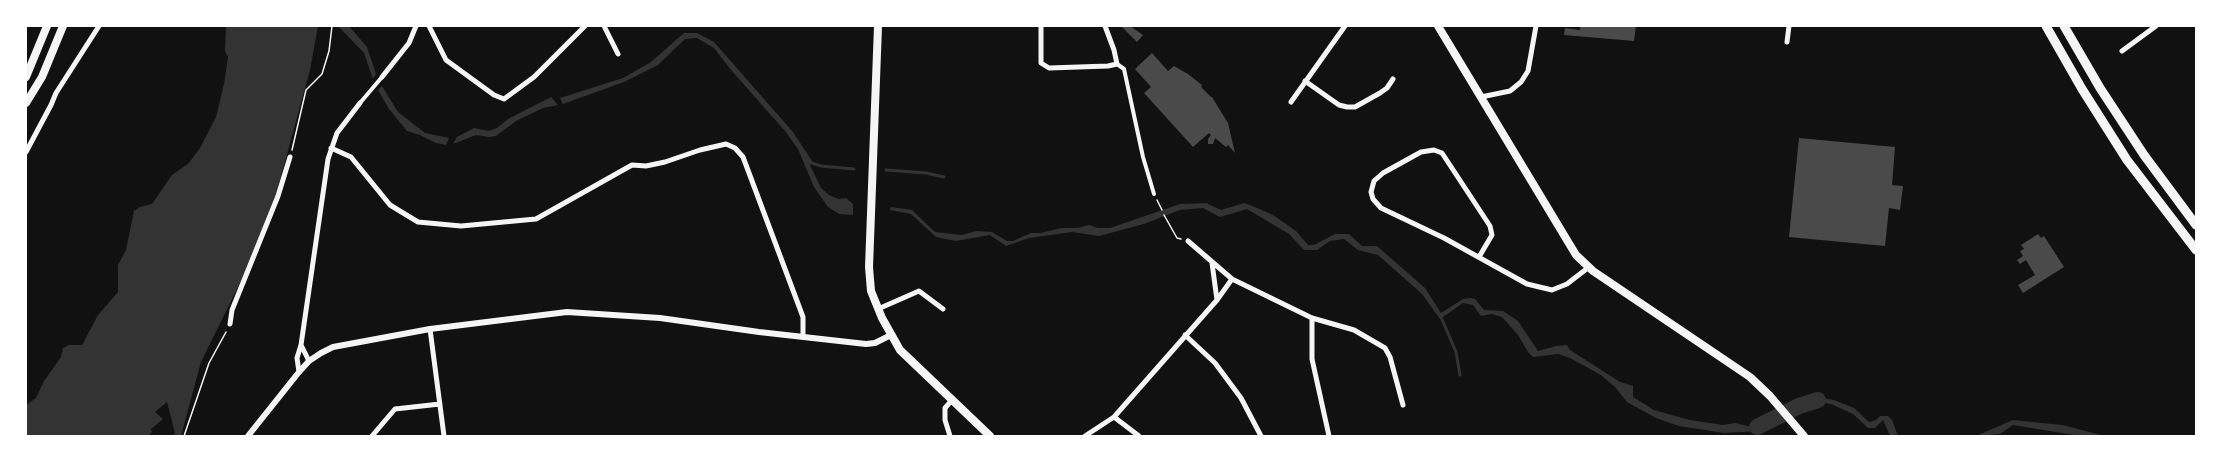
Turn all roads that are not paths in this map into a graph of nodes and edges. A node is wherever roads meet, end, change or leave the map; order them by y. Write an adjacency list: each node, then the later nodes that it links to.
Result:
1 (47, 26): 22 (main road)
2 (63, 26): 28 (main road)
3 (99, 26): 31 (street)
4 (416, 26): 23 (street)
5 (429, 26): 6 (street)
6 (585, 26)
7 (604, 26): 20 (street)
8 (878, 26): 42 (main road)
9 (1105, 26): 21 (street)
10 (1345, 26): 25 (street)
11 (1438, 26): 26 (main road)
12 (1536, 26): 26 (street)
13 (1789, 26): 18 (street)
14 (2046, 26): 36 (highway)
15 (2064, 26): 34 (highway)
16 (2156, 26): 19 (street)
17 (1041, 27): 21 (street)
18 (1787, 42)
19 (2122, 51)
20 (618, 54)
21 (1116, 64): 33 (street)
22 (26, 77)
23 (382, 77): 29 (street)
24 (1394, 79): 25 (street)
25 (1305, 81): 27 (street)
26 (1481, 97): 39 (main road)
27 (1291, 102)
28 (26, 103)
29 (360, 103): 30 (street)
30 (331, 148): 48 (street); 50 (street)
31 (26, 152)
32 (290, 157): 45 (street)
33 (1154, 194)
34 (2196, 225)
35 (1188, 241): 38 (street)
36 (2196, 250)
37 (1479, 257): 37 (street); 39 (street)
38 (1212, 263): 40 (street); 41 (street)
39 (1589, 267): 66 (main road)
40 (1232, 279): 41 (street); 44 (street)
41 (1217, 300): 47 (street)
42 (878, 309): 43 (street); 49 (main road)
43 (943, 309)
44 (1312, 318): 55 (street); 65 (street)
45 (230, 324)
46 (430, 329): 48 (street); 51 (street); 54 (street)
47 (1185, 335): 56 (street); 64 (street)
48 (803, 336): 49 (street)
49 (891, 336): 53 (main road)
50 (301, 345): 51 (street); 52 (street)
51 (309, 361): 52 (street)
52 (299, 372): 57 (street)
53 (953, 399): 60 (street); 61 (main road)
54 (440, 404): 58 (street); 59 (street)
55 (1403, 405)
56 (1114, 417): 62 (street); 63 (street)
57 (248, 436)
58 (372, 436)
59 (444, 436)
60 (950, 436)
61 (990, 436)
62 (1085, 436)
63 (1139, 436)
64 (1261, 436)
65 (1329, 436)
66 (1804, 436)

